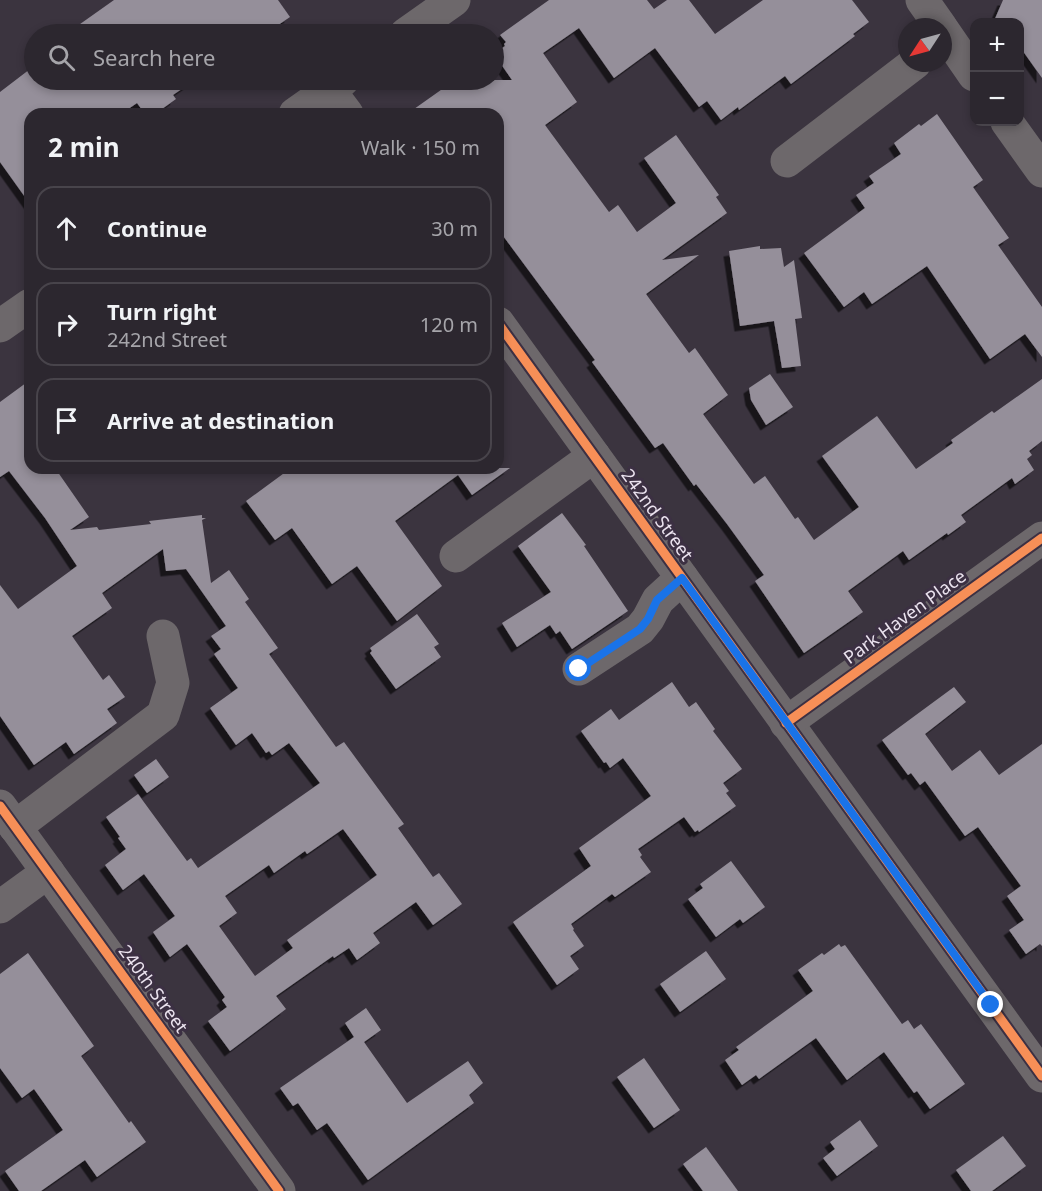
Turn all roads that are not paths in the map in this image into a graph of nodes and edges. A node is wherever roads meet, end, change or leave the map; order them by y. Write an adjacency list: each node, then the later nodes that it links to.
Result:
1 (454, 0): 4 (street)
2 (922, 0): 3 (street)
3 (934, 18)
4 (420, 24)
5 (952, 45): 7 (street)
6 (903, 72): 11 (street)
7 (973, 72)
8 (340, 94): 9 (street)
9 (309, 108)
10 (1010, 126): 12 (street)
11 (787, 161)
12 (1042, 171)
13 (24, 309): 14 (street)
14 (0, 326)
15 (504, 331): 16 (street, 242nd Street)
16 (594, 456): 18 (street); 19 (street, 242nd Street)
17 (1042, 538): 22 (street, Park Haven Place)
18 (456, 556)
19 (682, 578): 21 (street); 22 (street, 242nd Street)
20 (163, 636): 23 (street, 240th Street)
21 (579, 669)
22 (786, 723): 26 (street, 242nd Street)
23 (7, 817): 24 (street, 240th Street)
24 (48, 872): 25 (street); 27 (street, 240th Street)
25 (0, 907)
26 (1042, 1076)
27 (279, 1191)

